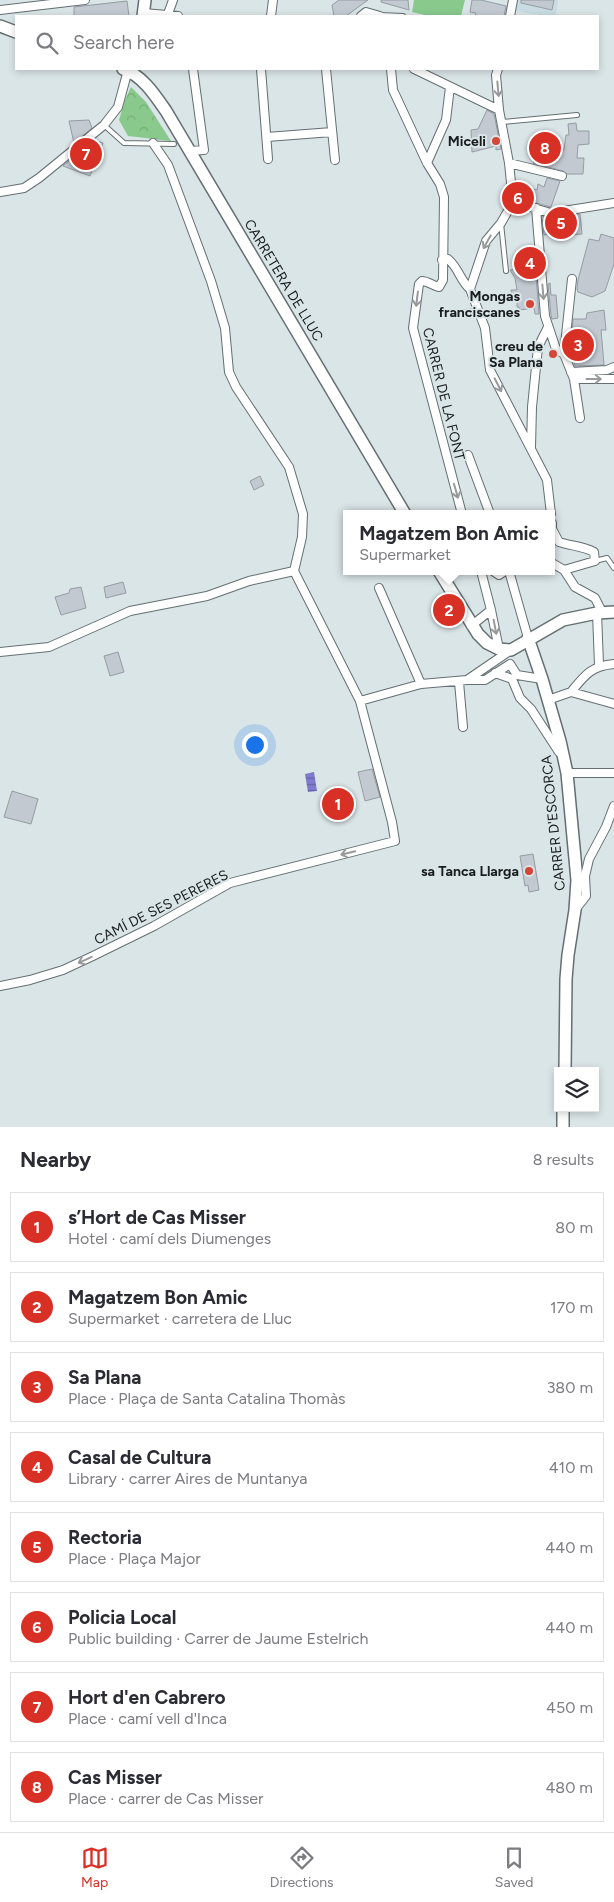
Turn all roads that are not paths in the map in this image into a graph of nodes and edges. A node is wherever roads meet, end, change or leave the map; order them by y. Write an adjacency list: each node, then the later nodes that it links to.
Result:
1 (86, 0): 6 (street)
2 (145, 0): 8 (main road)
3 (173, 0): 9 (street)
4 (273, 0): 13 (street)
5 (513, 0): 16 (street)
6 (19, 7): 7 (street); 10 (lane)
7 (0, 10)
8 (143, 14): 11 (street)
9 (168, 14): 11 (street); 12 (street)
10 (18, 15)
11 (159, 15)
12 (173, 15)
13 (271, 15)
14 (362, 15): 15 (street)
15 (376, 15)
16 (510, 15)
17 (0, 26): 18 (main road)
18 (15, 32)
19 (126, 70): 31 (street)
20 (127, 70): 36 (main road, CARRETERA DE LLUC)
21 (193, 70): 36 (street)
22 (261, 70): 33 (street)
23 (326, 70): 32 (street)
24 (391, 70): 39 (street)
25 (416, 70): 27 (street)
26 (498, 70): 28 (street, one-way to 28)
27 (450, 86): 28 (street); 39 (street)
28 (500, 110): 30 (street)
29 (577, 116): 30 (lane)
30 (502, 122): 40 (street)
31 (104, 125): 34 (lane); 42 (street)
32 (332, 132): 33 (street); 38 (street)
33 (267, 137): 37 (street)
34 (153, 143): 35 (lane); 70 (street)
35 (174, 144)
36 (190, 151): 61 (main road, CARRETERA DE LLUC)
37 (268, 159)
38 (335, 160)
39 (427, 163): 47 (street)
40 (509, 163): 41 (street); 43 (street)
41 (562, 176)
42 (0, 192)
43 (513, 202): 45 (street); 46 (street)
44 (614, 203): 45 (street)
45 (536, 208): 53 (street, one-way to 53)
46 (501, 223): 48 (lane); 50 (street, one-way to 50)
47 (442, 260): 50 (street); 62 (street, CARRER DE LA FONT, one-way to 62)
48 (506, 271)
49 (572, 279): 54 (street)
50 (470, 289): 51 (street)
51 (478, 310): 52 (lane); 59 (street, one-way to 59)
52 (460, 313)
53 (548, 327): 54 (street); 59 (street)
54 (564, 354): 56 (street)
55 (614, 367): 56 (street)
56 (573, 375): 57 (street, one-way to 57); 58 (street)
57 (614, 379)
58 (580, 418)
59 (531, 449): 64 (street)
60 (468, 454): 63 (street)
61 (403, 510)
62 (461, 510)
63 (489, 510)
64 (551, 510)
65 (555, 535): 66 (street)
66 (595, 562): 68 (lane); 69 (street)
67 (555, 565): 69 (street)
68 (614, 568)
69 (564, 570): 77 (street)
70 (294, 571): 81 (street); 90 (street)
71 (441, 575): 78 (main road)
72 (482, 575): 75 (street)
73 (510, 575): 79 (street)
74 (379, 588): 87 (street)
75 (492, 610): 78 (street); 80 (street, one-way to 80)
76 (614, 612): 77 (main road)
77 (600, 613): 79 (main road); 83 (street)
78 (471, 626): 80 (main road)
79 (528, 638): 80 (main road); 85 (main road, CARRER D'ESCORCA)
80 (505, 650): 86 (street)
81 (0, 652)
82 (614, 664): 83 (street)
83 (599, 665): 88 (street)
84 (495, 673): 85 (street); 86 (street); 93 (street)
85 (542, 679): 89 (main road, CARRER D'ESCORCA)
86 (463, 681): 87 (street); 92 (street)
87 (421, 684): 90 (street)
88 (571, 692): 89 (street); 91 (street)
89 (548, 700): 93 (main road, CARRER D'ESCORCA)
90 (360, 701): 98 (street, CAMÍ DE SES PERERES, one-way to 98)
91 (614, 704)
92 (463, 727)
93 (563, 759): 94 (main road, CARRER D'ESCORCA)
94 (566, 773): 95 (street); 97 (main road, CARRER D'ESCORCA)
95 (614, 773)
96 (614, 806): 97 (street)
97 (575, 910): 99 (main road, CARRER D'ESCORCA)
98 (0, 986)
99 (565, 1067)
100 (564, 1112): 101 (main road)
101 (563, 1127)

